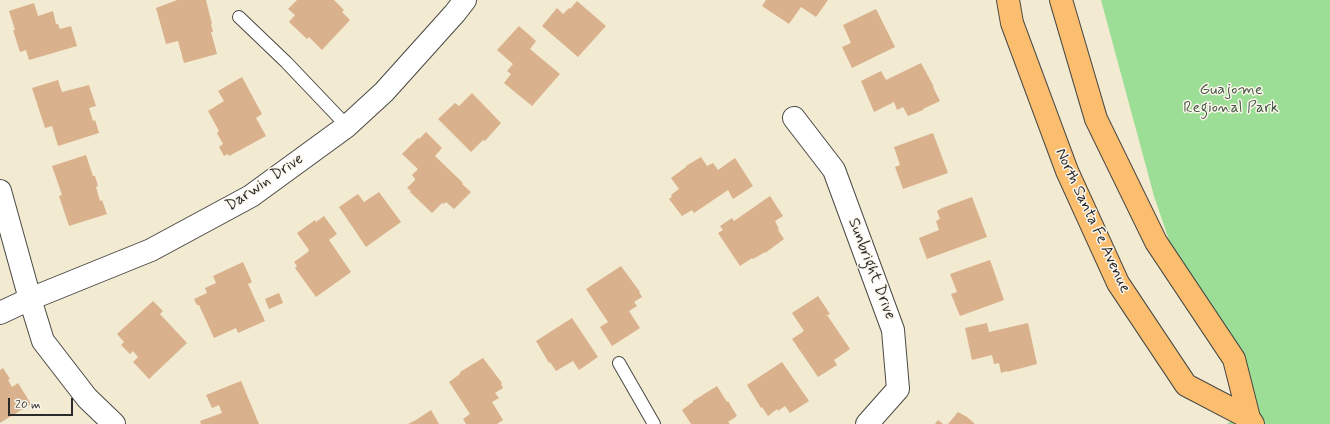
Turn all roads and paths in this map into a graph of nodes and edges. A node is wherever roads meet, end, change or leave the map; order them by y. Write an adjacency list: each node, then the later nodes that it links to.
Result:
1 (465, 0): 6 (street, Darwin Drive)
2 (1008, 0): 11 (main road, North Santa Fe Avenue)
3 (1061, 0): 11 (main road, North Santa Fe Avenue)
4 (239, 16): 6 (lane)
5 (794, 118): 14 (street, Sunbright Drive)
6 (347, 126): 8 (street, Darwin Drive)
7 (0, 191): 8 (street)
8 (30, 299): 9 (street, Darwin Drive); 12 (street)
9 (0, 313)
10 (619, 363): 13 (lane)
11 (1251, 421)
12 (114, 424)
13 (654, 424)
14 (867, 424)

